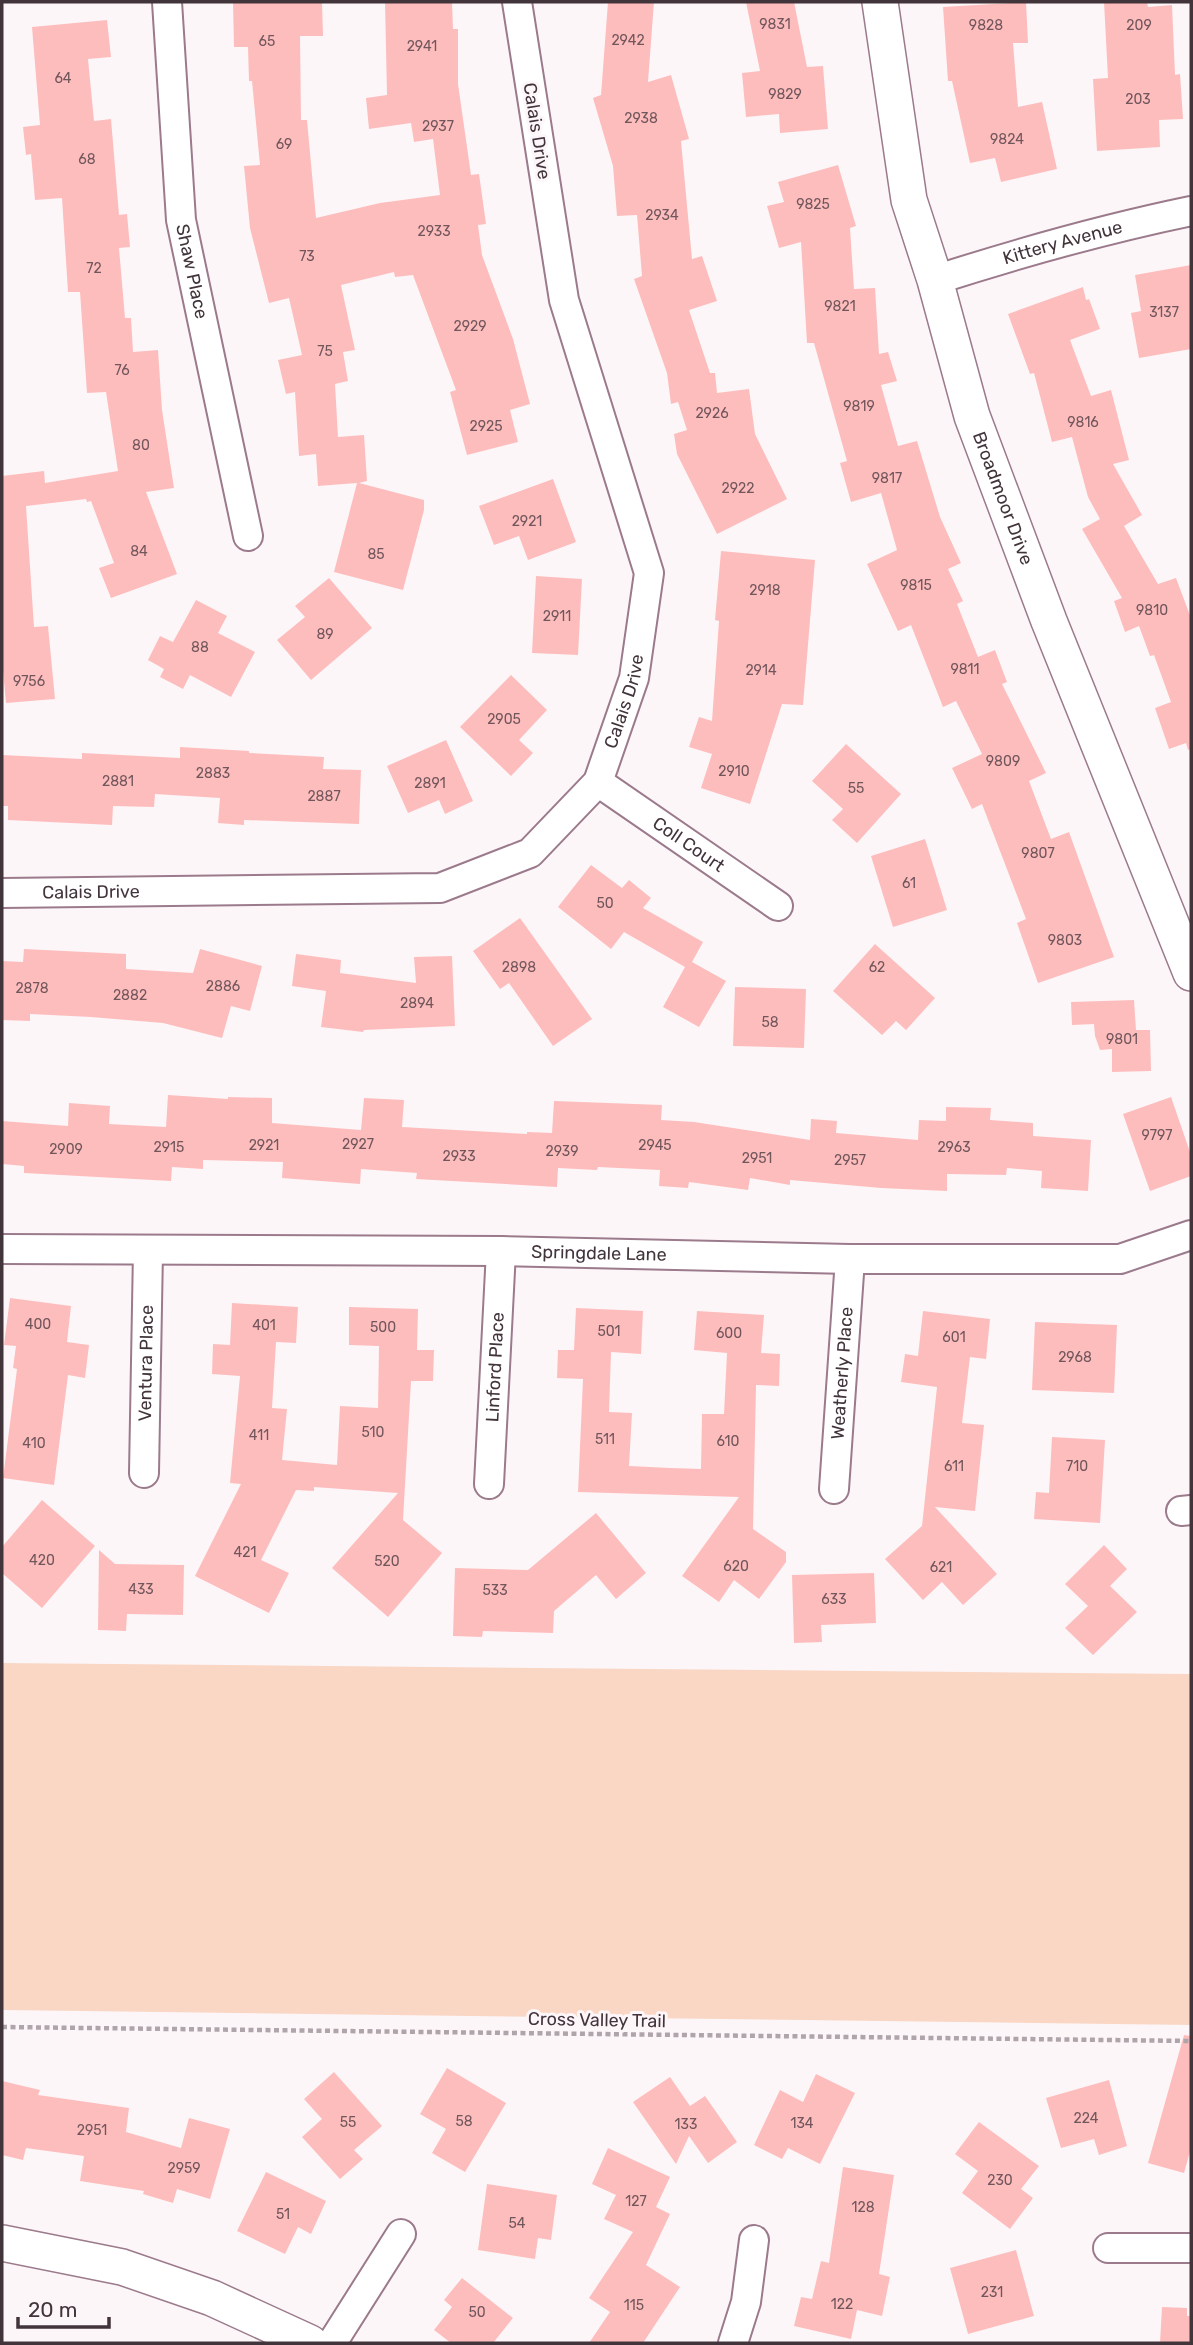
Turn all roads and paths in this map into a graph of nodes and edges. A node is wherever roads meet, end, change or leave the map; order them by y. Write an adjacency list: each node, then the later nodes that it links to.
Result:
1 (167, 2): 6 (street, Shaw Place)
2 (517, 2): 7 (street, Calais Drive)
3 (880, 2): 5 (street, Broadmoor Drive)
4 (1191, 211): 5 (street, Kittery Avenue)
5 (935, 281): 10 (street, Broadmoor Drive)
6 (248, 536)
7 (598, 782): 8 (street, Calais Drive); 9 (street, Coll Court)
8 (2, 893)
9 (778, 906)
10 (1190, 963)
11 (1191, 1235): 15 (street, Springdale Lane)
12 (2, 1249): 13 (street, Springdale Lane)
13 (148, 1251): 14 (street, Springdale Lane); 16 (street, Ventura Place)
14 (501, 1251): 15 (street, Springdale Lane); 17 (street, Linford Place)
15 (850, 1259): 18 (street, Weatherly Place)
16 (144, 1473)
17 (489, 1484)
18 (834, 1489)
19 (2, 2027): 20 (path, Cross Valley Trail)
20 (1191, 2041)
21 (401, 2234): 27 (street)
22 (754, 2240): 28 (street)
23 (2, 2243): 26 (street)
24 (1108, 2248): 25 (street)
25 (1191, 2248)
26 (310, 2343)
27 (332, 2343)
28 (733, 2343)

